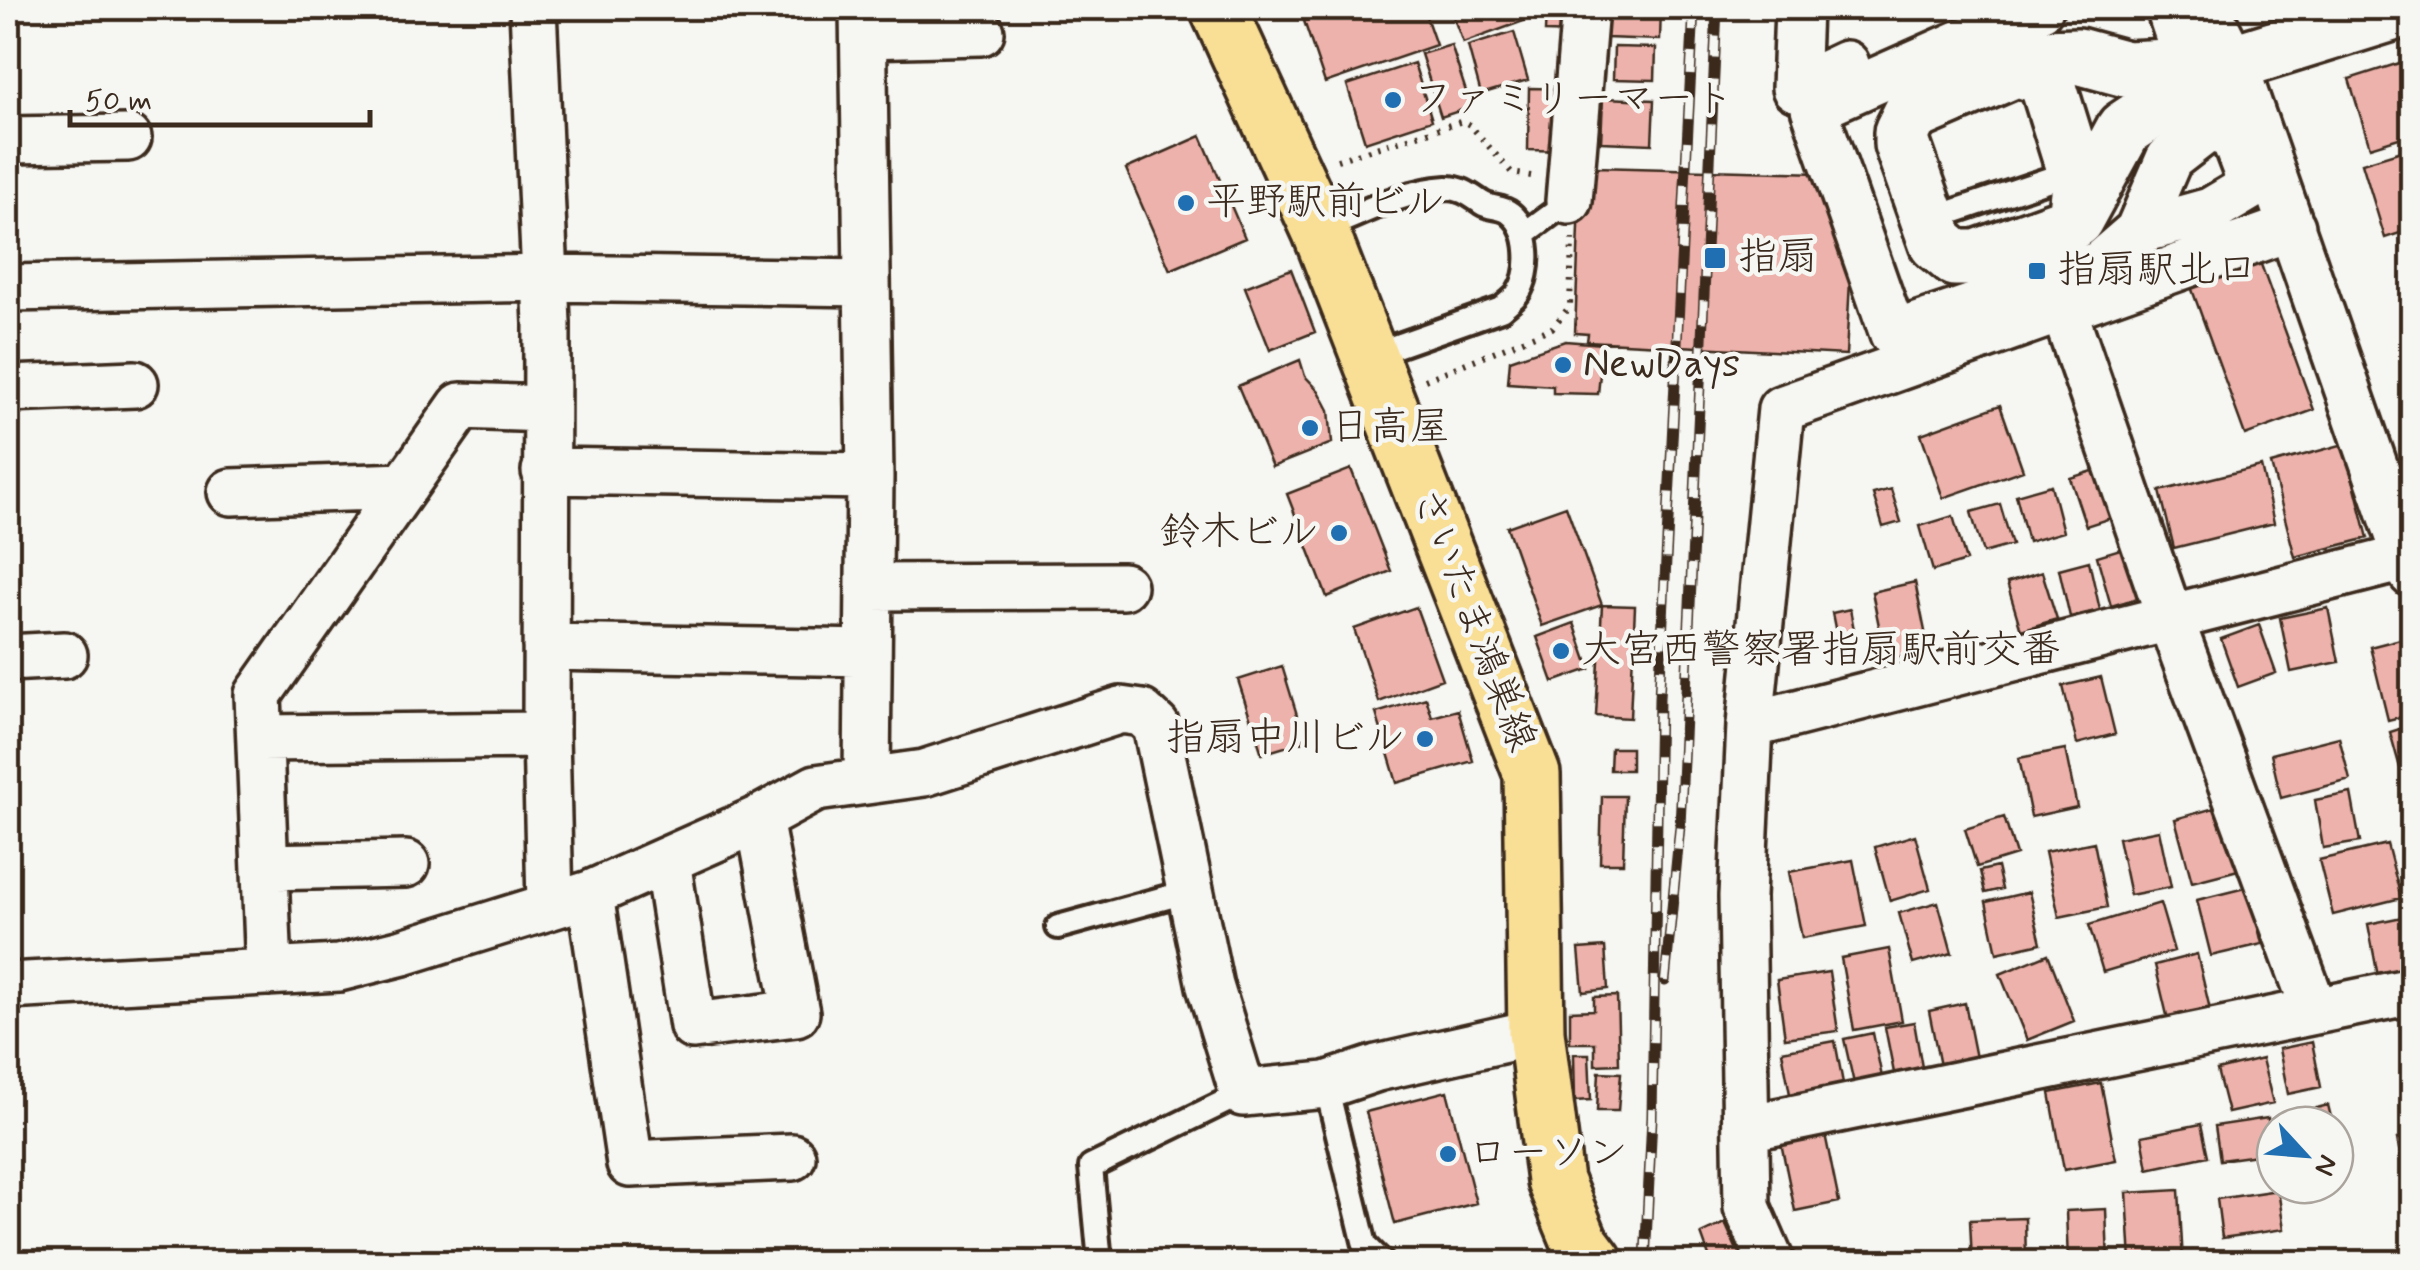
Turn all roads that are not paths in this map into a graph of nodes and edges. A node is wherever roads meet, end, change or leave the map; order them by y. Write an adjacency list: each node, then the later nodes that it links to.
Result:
1 (533, 8): 24 (street)
2 (1218, 8): 20 (main road, さいたま鴻巣線)
3 (1585, 8): 19 (street)
4 (1798, 8): 5 (street)
5 (1965, 8)
6 (2040, 8): 21 (street)
7 (2169, 8): 13 (street)
8 (2206, 8): 13 (street)
9 (2408, 8): 13 (street)
10 (864, 21): 11 (street); 25 (street)
11 (981, 32)
12 (2016, 68): 13 (street); 18 (street); 18 (street)
13 (2212, 69): 14 (street); 18 (street); 22 (street)
14 (2209, 128): 17 (street); 21 (street)
15 (128, 138): 16 (street)
16 (8, 140)
17 (2252, 186): 21 (street); 22 (street)
18 (2075, 195)
19 (1569, 201): 23 (lane)
20 (1320, 230): 23 (lane); 28 (main road, さいたま鴻巣線)
21 (2138, 231)
22 (2281, 231): 27 (street); 36 (street)
23 (1524, 234): 28 (lane)
24 (546, 278): 25 (street); 26 (street); 31 (street)
25 (867, 283): 33 (street)
26 (8, 288)
27 (2063, 308): 39 (street); 44 (street)
28 (1372, 355): 59 (main road, さいたま鴻巣線)
29 (135, 384): 30 (street)
30 (8, 389)
31 (546, 409): 32 (street); 34 (street)
32 (545, 472): 33 (street); 40 (street)
33 (870, 476): 37 (street)
34 (405, 486): 35 (street); 46 (street)
35 (231, 492)
36 (2410, 562): 39 (street)
37 (869, 586): 38 (street); 41 (street)
38 (1123, 586)
39 (2170, 618): 44 (street); 58 (street)
40 (546, 647): 41 (street); 45 (street)
41 (868, 653): 47 (street)
42 (64, 656): 43 (street)
43 (8, 658)
44 (1750, 724): 62 (street)
45 (546, 735): 46 (street); 53 (street)
46 (261, 738): 51 (street)
47 (867, 779): 48 (street); 52 (street)
48 (759, 819): 49 (street); 49 (street)
49 (667, 860): 53 (street)
50 (406, 864): 51 (street)
51 (265, 867): 55 (street)
52 (1190, 891): 54 (lane); 61 (street)
53 (570, 899): 55 (street); 63 (street)
54 (1058, 927)
55 (268, 972): 56 (street)
56 (8, 986)
57 (2412, 991): 58 (street)
58 (2315, 1011): 62 (street)
59 (1536, 1032): 60 (street); 66 (main road, さいたま鴻巣線)
60 (1326, 1085): 61 (street); 65 (lane)
61 (1243, 1094): 64 (lane)
62 (1747, 1128): 67 (street)
63 (792, 1157)
64 (1100, 1262)
65 (1382, 1262)
66 (1595, 1262)
67 (1772, 1262)

